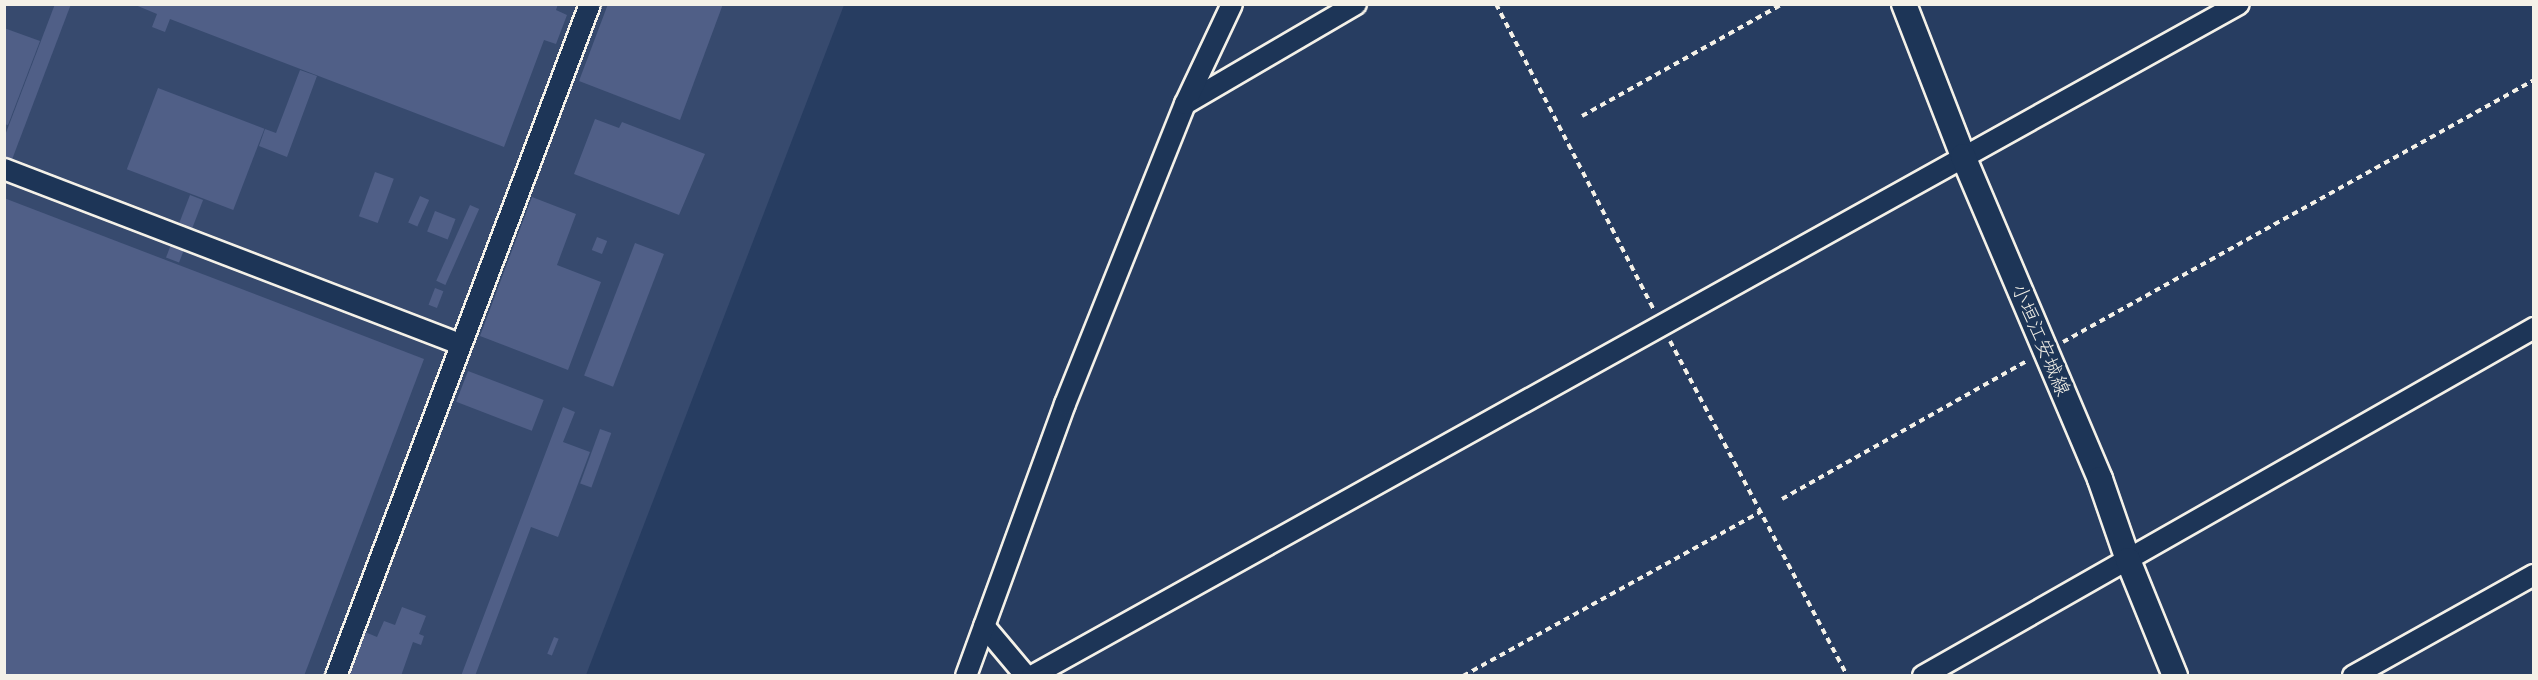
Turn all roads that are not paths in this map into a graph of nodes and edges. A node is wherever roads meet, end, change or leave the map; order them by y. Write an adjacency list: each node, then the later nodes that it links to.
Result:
1 (590, 4): 10 (street)
2 (1232, 4): 6 (street)
3 (1356, 4): 6 (street)
4 (1904, 4): 7 (main road, 小垣江安城線)
5 (2239, 4): 7 (street)
6 (1185, 104): 13 (street)
7 (1963, 156): 11 (main road, 小垣江安城線); 17 (street)
8 (4, 168): 10 (street)
9 (2534, 328): 11 (street)
10 (461, 344): 14 (street)
11 (2128, 560): 18 (street); 19 (main road, 小垣江安城線)
12 (2534, 575): 20 (street)
13 (984, 626): 15 (street); 16 (street)
14 (336, 675)
15 (966, 675)
16 (1026, 675)
17 (1032, 675)
18 (1923, 675)
19 (2175, 675)
20 (2353, 675)

